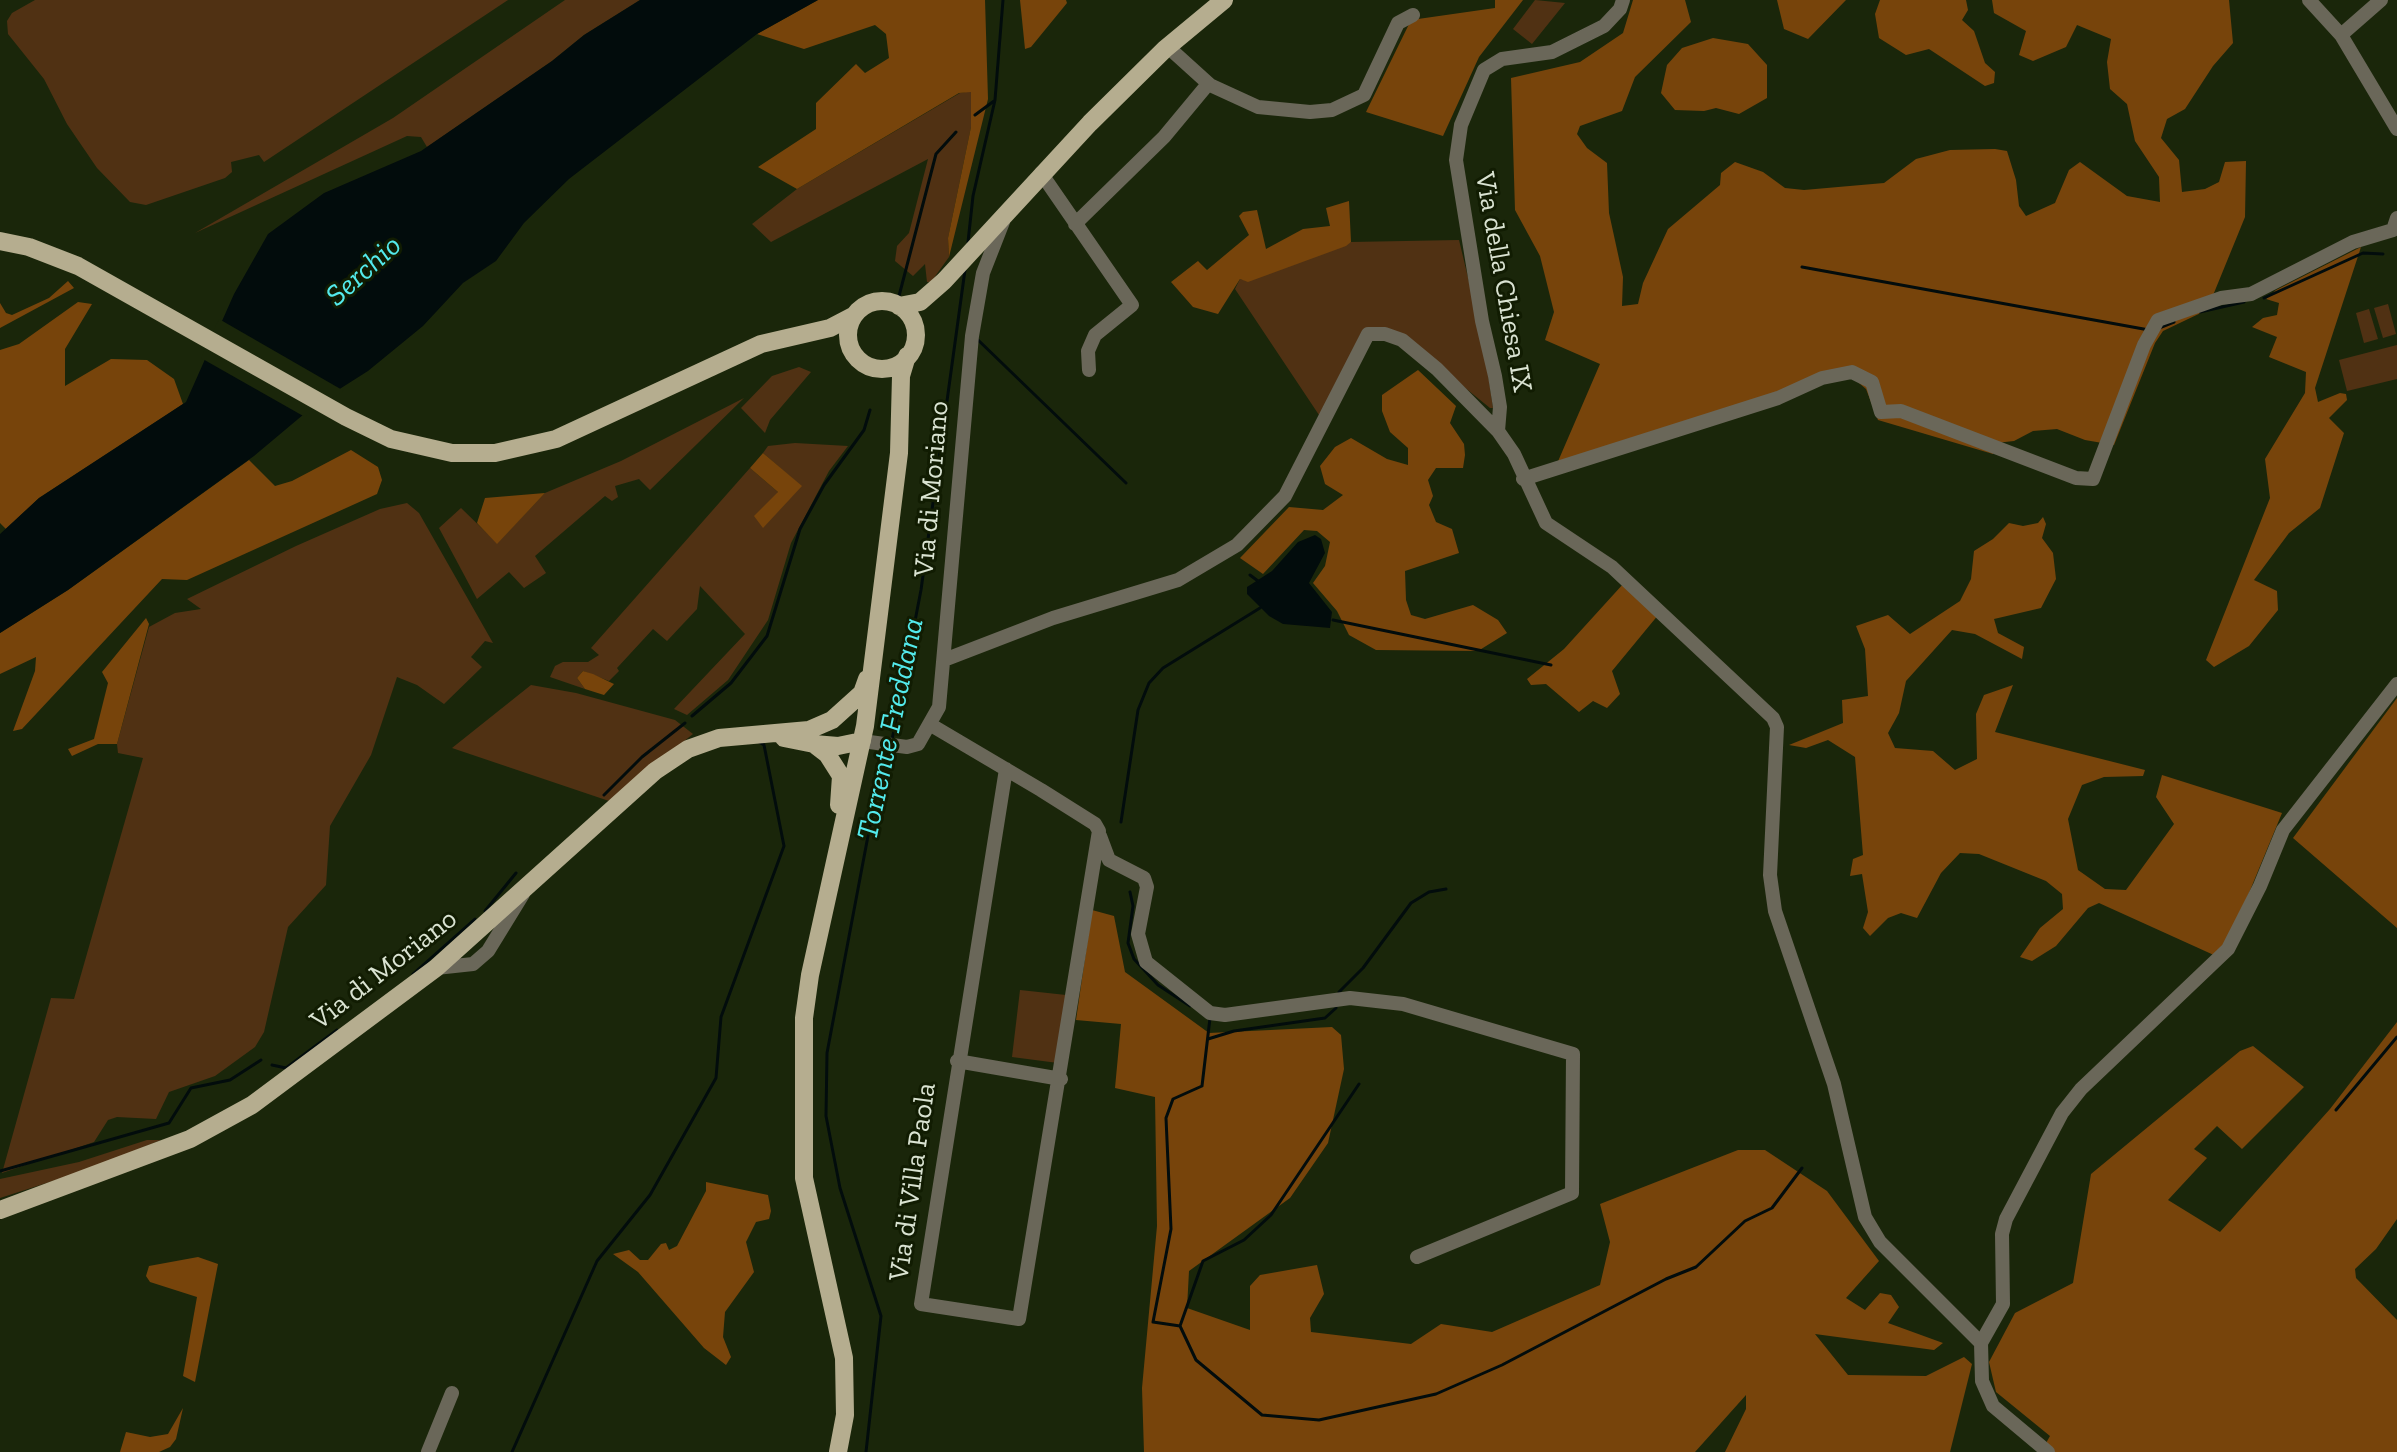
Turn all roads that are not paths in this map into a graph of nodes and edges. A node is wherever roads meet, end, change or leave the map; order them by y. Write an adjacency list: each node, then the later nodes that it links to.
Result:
1 (1224, 0): 7 (main road)
2 (1623, 0): 25 (street, Via della Chiesa IX)
3 (2309, 0): 6 (street)
4 (2381, 0): 6 (street)
5 (1413, 15): 8 (street)
6 (2341, 35): 9 (street)
7 (1168, 47): 8 (street); 10 (main road)
8 (1208, 84): 12 (street)
9 (2397, 129)
10 (1041, 173): 12 (street); 14 (main road)
11 (2397, 218): 26 (street)
12 (1075, 224): 23 (street)
13 (0, 241): 19 (main road)
14 (980, 246): 15 (main road); 28 (street, Via di Moriano)
15 (944, 281): 16 (main road); 18 (main road)
16 (899, 306): 17 (main road); 18 (main road)
17 (853, 316): 19 (main road); 20 (main road)
18 (915, 334): 21 (main road)
19 (801, 336): 20 (main road)
20 (852, 350): 22 (main road)
21 (907, 356): 22 (main road); 24 (main road)
22 (873, 367): 24 (main road)
23 (1089, 370)
24 (899, 414): 27 (main road)
25 (1498, 431): 26 (street); 28 (street)
26 (1523, 479): 40 (street)
27 (873, 659): 31 (main road, Via di Moriano); 32 (main road)
28 (944, 660): 30 (street, Via di Moriano)
29 (2397, 684): 40 (street)
30 (931, 725): 32 (street); 33 (street)
31 (812, 737): 32 (main road); 35 (main road); 38 (main road, Via di Moriano)
32 (868, 742): 35 (main road)
33 (1006, 769): 34 (street); 36 (street, Via di Villa Paola)
34 (1099, 831): 37 (street, Via di Villa Paola); 39 (street)
35 (838, 856): 43 (main road)
36 (957, 1061): 37 (street, Via di Villa Paola); 37 (street, Via di Villa Paola)
37 (1061, 1079)
38 (0, 1210)
39 (1417, 1257)
40 (1981, 1343): 44 (street)
41 (452, 1393): 42 (street)
42 (428, 1452)
43 (838, 1452)
44 (2048, 1452)

